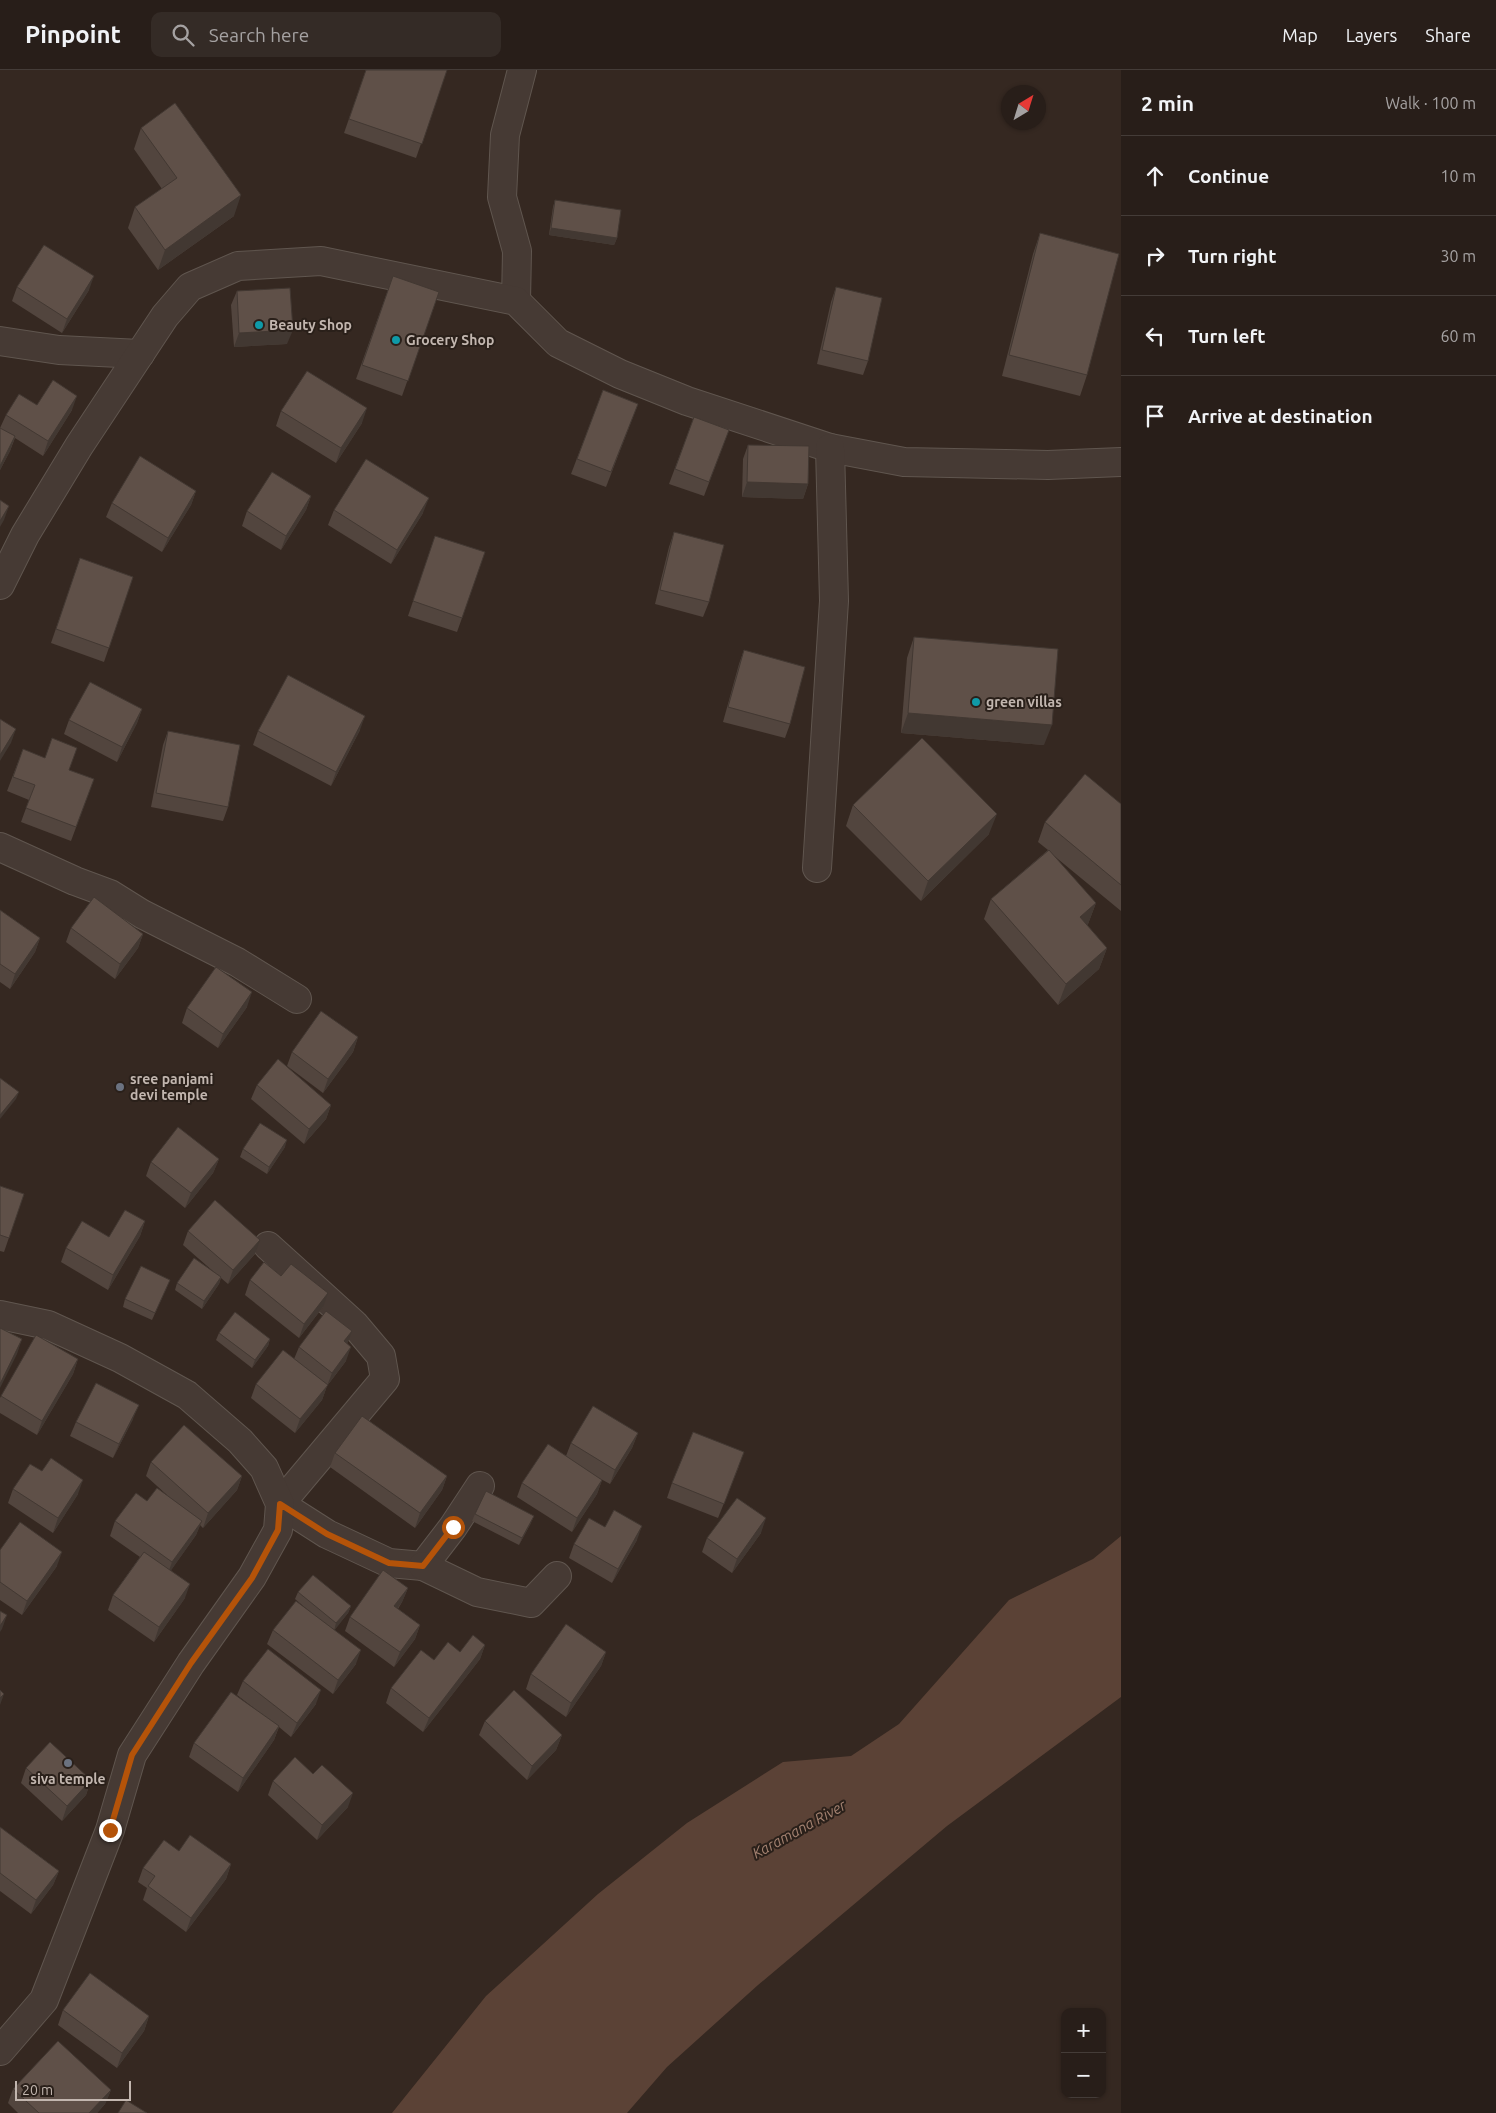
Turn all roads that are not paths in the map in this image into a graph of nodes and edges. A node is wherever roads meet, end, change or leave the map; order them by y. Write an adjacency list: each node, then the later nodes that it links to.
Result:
1 (522, 70): 2 (street)
2 (516, 302): 4 (street); 5 (street)
3 (0, 341): 4 (street)
4 (140, 354): 7 (street)
5 (830, 448): 6 (street); 9 (street)
6 (1121, 462)
7 (0, 585)
8 (0, 847): 10 (street)
9 (817, 868)
10 (296, 999)
11 (268, 1246): 14 (street)
12 (0, 1315): 14 (street)
13 (480, 1486): 15 (street)
14 (280, 1504): 15 (street); 17 (street)
15 (423, 1566): 16 (street)
16 (556, 1576)
17 (0, 2051)

